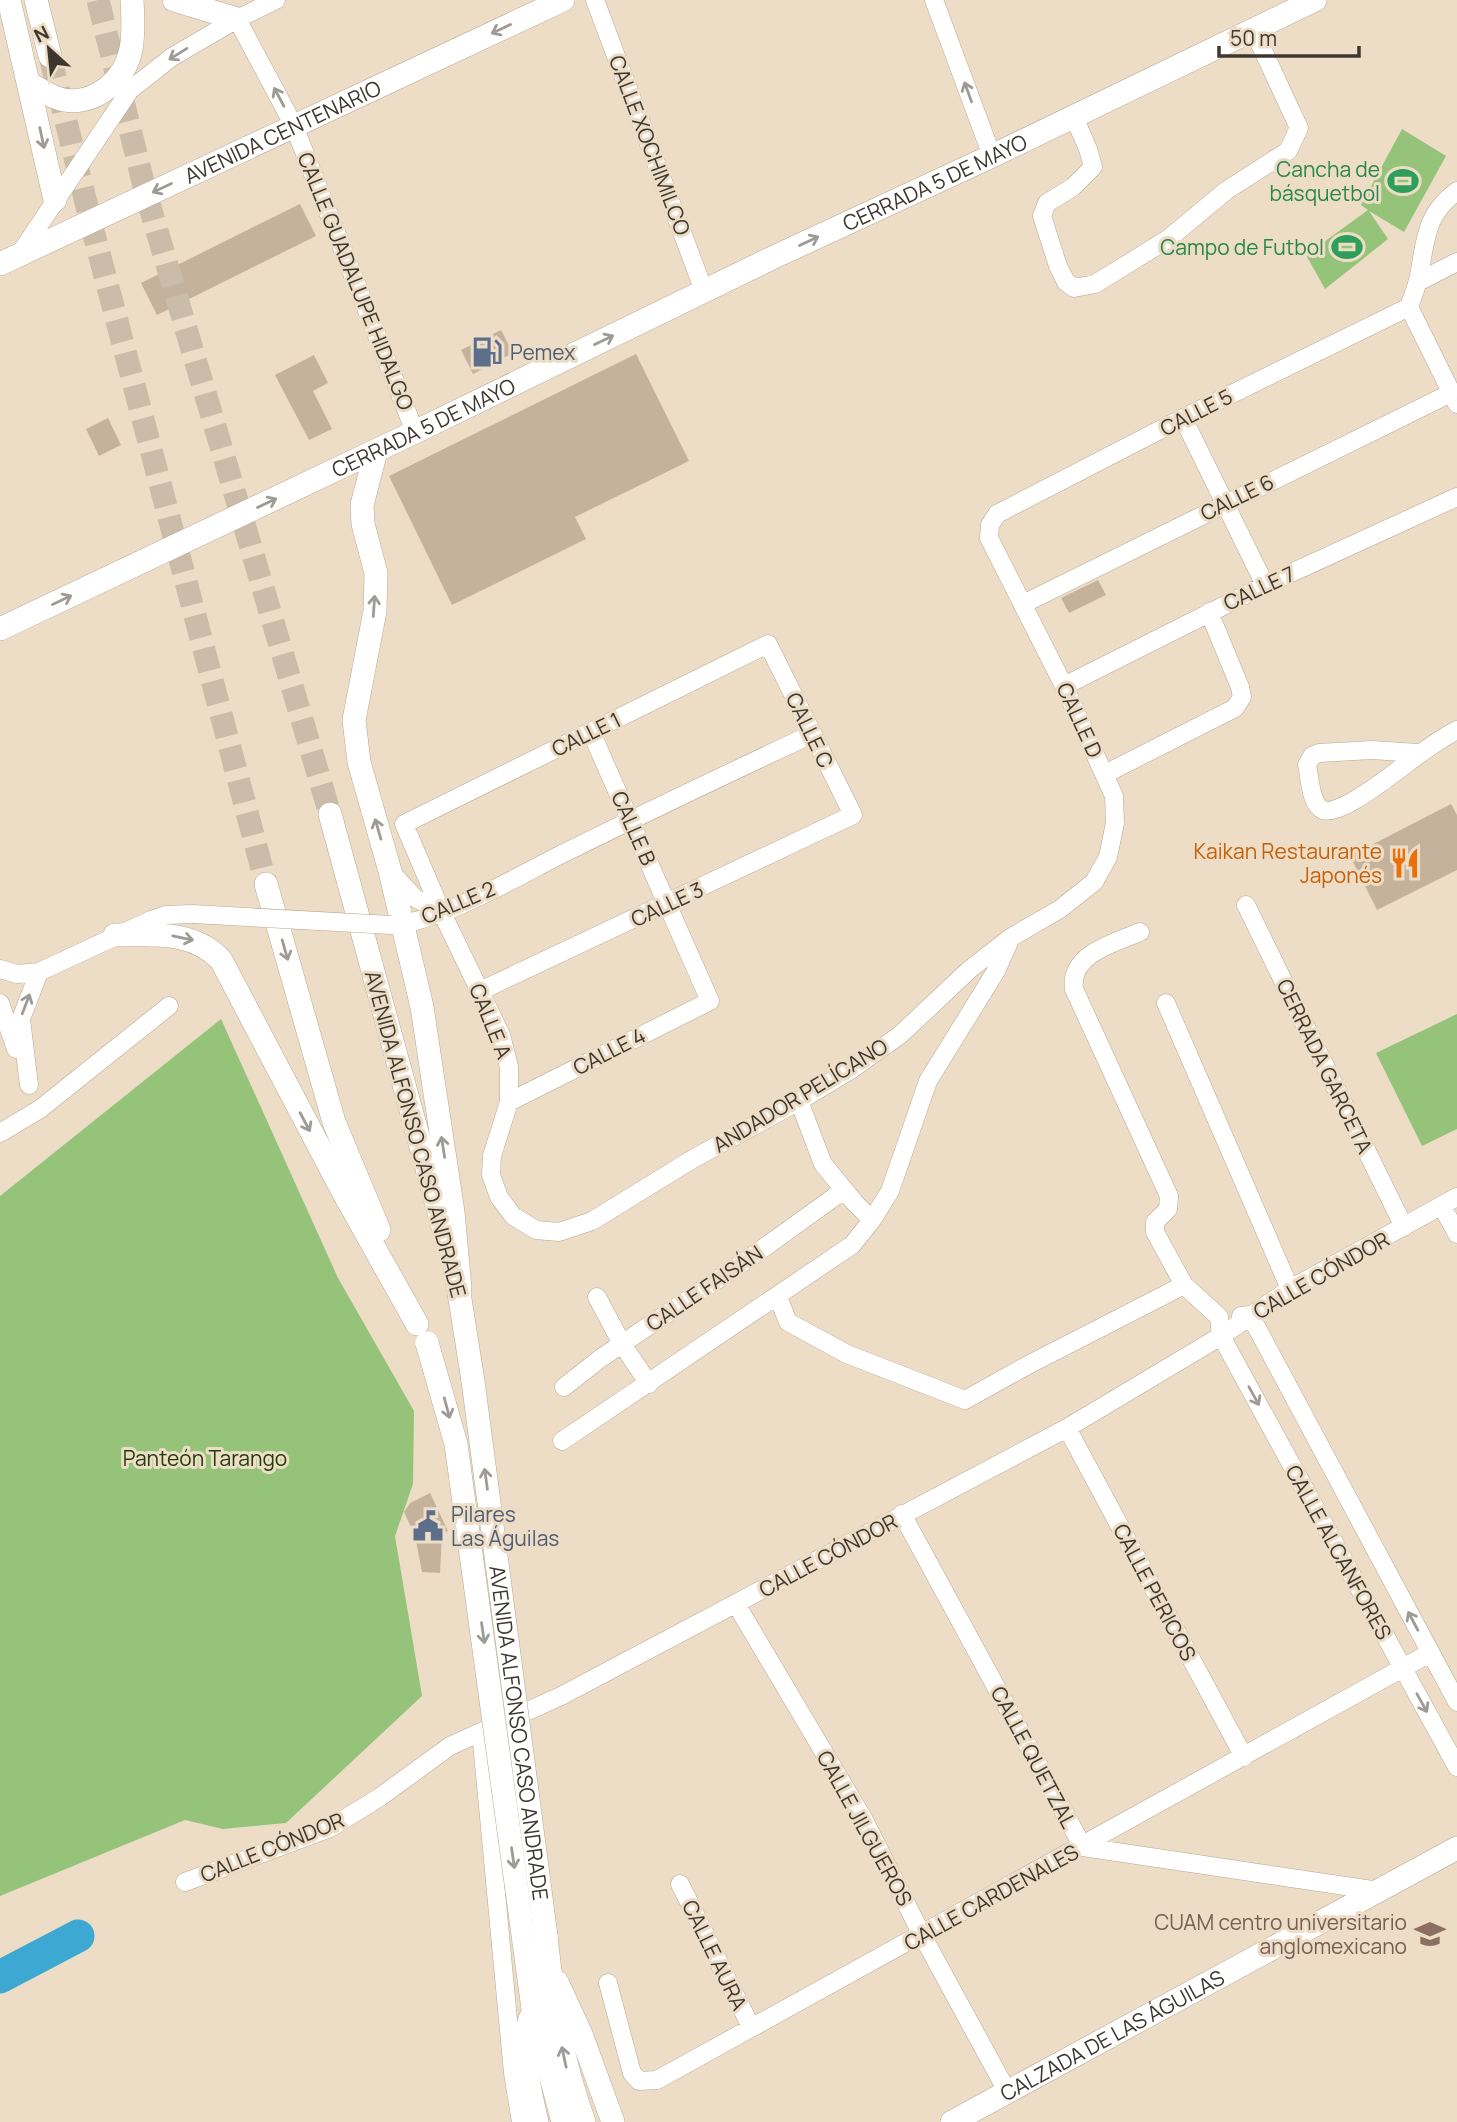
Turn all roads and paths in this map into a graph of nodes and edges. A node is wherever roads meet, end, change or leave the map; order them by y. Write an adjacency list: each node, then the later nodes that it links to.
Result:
1 (9, 0): 14 (main road)
2 (36, 0): 13 (main road)
3 (132, 0): 14 (main road)
4 (174, 0): 11 (main road)
5 (276, 0): 11 (street)
6 (563, 0): 16 (main road, AVENIDA CENTENARIO, one-way to 16)
7 (595, 0): 23 (street, CALLE XOCHIMILCO)
8 (934, 0): 17 (street, one-way to 8)
9 (1315, 0): 10 (main road, CERRADA 5 DE MAYO)
10 (1282, 7): 12 (main road, CERRADA 5 DE MAYO)
11 (237, 19): 16 (street, CALLE GUADALUPE HIDALGO, one-way to 11); 19 (street, one-way to 19)
12 (1253, 29): 15 (main road, CERRADA 5 DE MAYO); 15 (street)
13 (50, 56)
14 (30, 84): 19 (main road, one-way to 19)
15 (1074, 117): 17 (main road, CERRADA 5 DE MAYO)
16 (295, 126): 20 (main road, AVENIDA CENTENARIO, one-way to 20); 28 (street, CALLE GUADALUPE HIDALGO)
17 (992, 156): 23 (main road, CERRADA 5 DE MAYO, one-way to 17)
18 (1457, 191): 22 (street)
19 (55, 200): 20 (street)
20 (10, 259)
21 (1457, 262): 22 (street)
22 (1418, 282): 24 (street)
23 (704, 291): 28 (main road, CERRADA 5 DE MAYO, one-way to 23)
24 (1409, 306): 25 (street); 27 (street, CALLE 5)
25 (1450, 371): 26 (street)
26 (1454, 398): 31 (street, CALLE 6)
27 (1183, 418): 31 (street); 32 (street, CALLE 5)
28 (415, 432): 29 (main road, CERRADA 5 DE MAYO)
29 (376, 451): 36 (main road, CERRADA 5 DE MAYO, one-way to 29); 48 (main road, one-way to 29)
30 (1457, 497): 33 (street, CALLE 7)
31 (1224, 503): 33 (street); 34 (street, CALLE 6)
32 (990, 525): 34 (street, CALLE D)
33 (1265, 585): 35 (street, CALLE 7)
34 (1023, 604): 38 (street, CALLE D)
35 (1209, 612): 38 (street, CALLE 7); 43 (street)
36 (0, 629)
37 (768, 644): 40 (street, CALLE 1); 41 (street, CALLE C)
38 (1064, 686): 43 (street, CALLE D)
39 (1457, 730): 42 (street)
40 (591, 732): 46 (street, CALLE B); 47 (street, CALLE 1)
41 (812, 734): 45 (street, CALLE C); 46 (street, CALLE 2)
42 (1418, 753): 42 (street)
43 (1105, 774): 52 (street, CALLE D)
44 (330, 814): 77 (main road, AVENIDA ALFONSO CASO ANDRADE)
45 (853, 815): 50 (street, CALLE 3)
46 (630, 820): 50 (street, CALLE B); 53 (street, CALLE 2)
47 (404, 824): 53 (street, CALLE A)
48 (390, 871): 53 (street); 54 (main road)
49 (266, 884): 83 (main road, AVENIDA ALFONSO CASO ANDRADE, one-way to 83)
50 (667, 904): 60 (street, CALLE 3); 61 (street, CALLE B)
51 (1246, 905): 73 (street, CERRADA GARCETA)
52 (1060, 909): 57 (street, ANDADOR PELÍCANO)
53 (442, 913): 54 (street, CALLE 2); 60 (street, CALLE A)
54 (397, 925): 56 (street, CALLE 2, bridge); 77 (main road, one-way to 54)
55 (1140, 932): 76 (street)
56 (116, 935): 59 (street, CALLE 2); 83 (main road, one-way to 83)
57 (1010, 938): 66 (street, ANDADOR PELÍCANO); 72 (street)
58 (0, 969): 59 (street, CALLE 2)
59 (39, 972): 65 (street, one-way to 59)
60 (480, 991): 67 (street, CALLE A)
61 (710, 1001): 67 (street, CALLE 4)
62 (0, 1003): 65 (street)
63 (1166, 1003): 78 (street)
64 (169, 1006): 68 (street)
65 (29, 1085): 68 (street)
66 (799, 1101): 70 (street); 74 (street, ANDADOR PELÍCANO)
67 (509, 1102): 74 (street, CALLE A)
68 (40, 1109): 69 (street)
69 (0, 1133)
70 (844, 1190): 72 (street); 85 (street, CALLE FAISÁN)
71 (1449, 1202): 73 (street, CALLE CÓNDOR); 75 (street)
72 (872, 1220): 80 (street)
73 (1404, 1227): 78 (street, CALLE CÓNDOR)
74 (559, 1232)
75 (1457, 1234)
76 (1184, 1285): 80 (street); 82 (street)
77 (460, 1288): 104 (main road, AVENIDA ALFONSO CASO ANDRADE, one-way to 77, bridge)
78 (1290, 1290): 81 (street, CALLE CÓNDOR)
79 (597, 1297): 85 (street)
80 (778, 1297): 86 (street)
81 (1250, 1315): 82 (street); 84 (street, CALLE CÓNDOR); 92 (street, CALLE ALCANFORES, one-way to 81)
82 (1219, 1317): 84 (street)
83 (422, 1334): 104 (main road, AVENIDA ALFONSO CASO ANDRADE, one-way to 104, bridge)
84 (1221, 1336): 88 (street, CALLE CÓNDOR); 93 (street, CALLE ALCANFORES, one-way to 93)
85 (622, 1344): 86 (street); 87 (street, CALLE FAISÁN)
86 (649, 1384): 89 (street)
87 (564, 1387)
88 (1067, 1428): 90 (street, CALLE CÓNDOR); 96 (street, CALLE PERICOS)
89 (562, 1441)
90 (902, 1514): 91 (street, CALLE CÓNDOR); 98 (street, CALLE QUETZAL)
91 (736, 1604): 95 (street, CALLE CÓNDOR); 103 (street, CALLE JILGUEROS)
92 (1430, 1653): 93 (street, CALLE CARDENALES); 94 (street, CALLE ALCANFORES)
93 (1403, 1668): 96 (street, CALLE CARDENALES); 97 (street, CALLE ALCANFORES, one-way to 97)
94 (1457, 1702)
95 (481, 1732): 100 (street, CALLE CÓNDOR); 110 (street, AVENIDA ALFONSO CASO ANDRADE)
96 (1244, 1757): 98 (street, CALLE CARDENALES)
97 (1457, 1767)
98 (1083, 1847): 102 (street, CALLE QUETZAL); 103 (street, CALLE CARDENALES)
99 (1457, 1848): 102 (main road, CALZADA DE LAS ÁGUILAS)
100 (185, 1882)
101 (680, 1884): 108 (street, CALLE AURA)
102 (1379, 1891): 109 (main road, CALZADA DE LAS ÁGUILAS)
103 (922, 1935): 108 (street, CALLE CARDENALES); 109 (street, CALLE JILGUEROS)
104 (535, 1939): 105 (main road, AVENIDA ALFONSO CASO ANDRADE); 107 (main road, AVENIDA ALFONSO CASO ANDRADE)
105 (550, 1966): 113 (main road, AVENIDA ALFONSO CASO ANDRADE, one-way to 105); 114 (main road)
106 (608, 1983): 108 (street, CALLE CARDENALES)
107 (533, 2009): 111 (main road); 112 (main road, AVENIDA ALFONSO CASO ANDRADE)
108 (751, 2027)
109 (1008, 2093): 115 (main road, CALZADA DE LAS ÁGUILAS)
110 (521, 2122)
111 (537, 2122)
112 (563, 2122)
113 (584, 2122)
114 (613, 2122)
115 (952, 2122)

